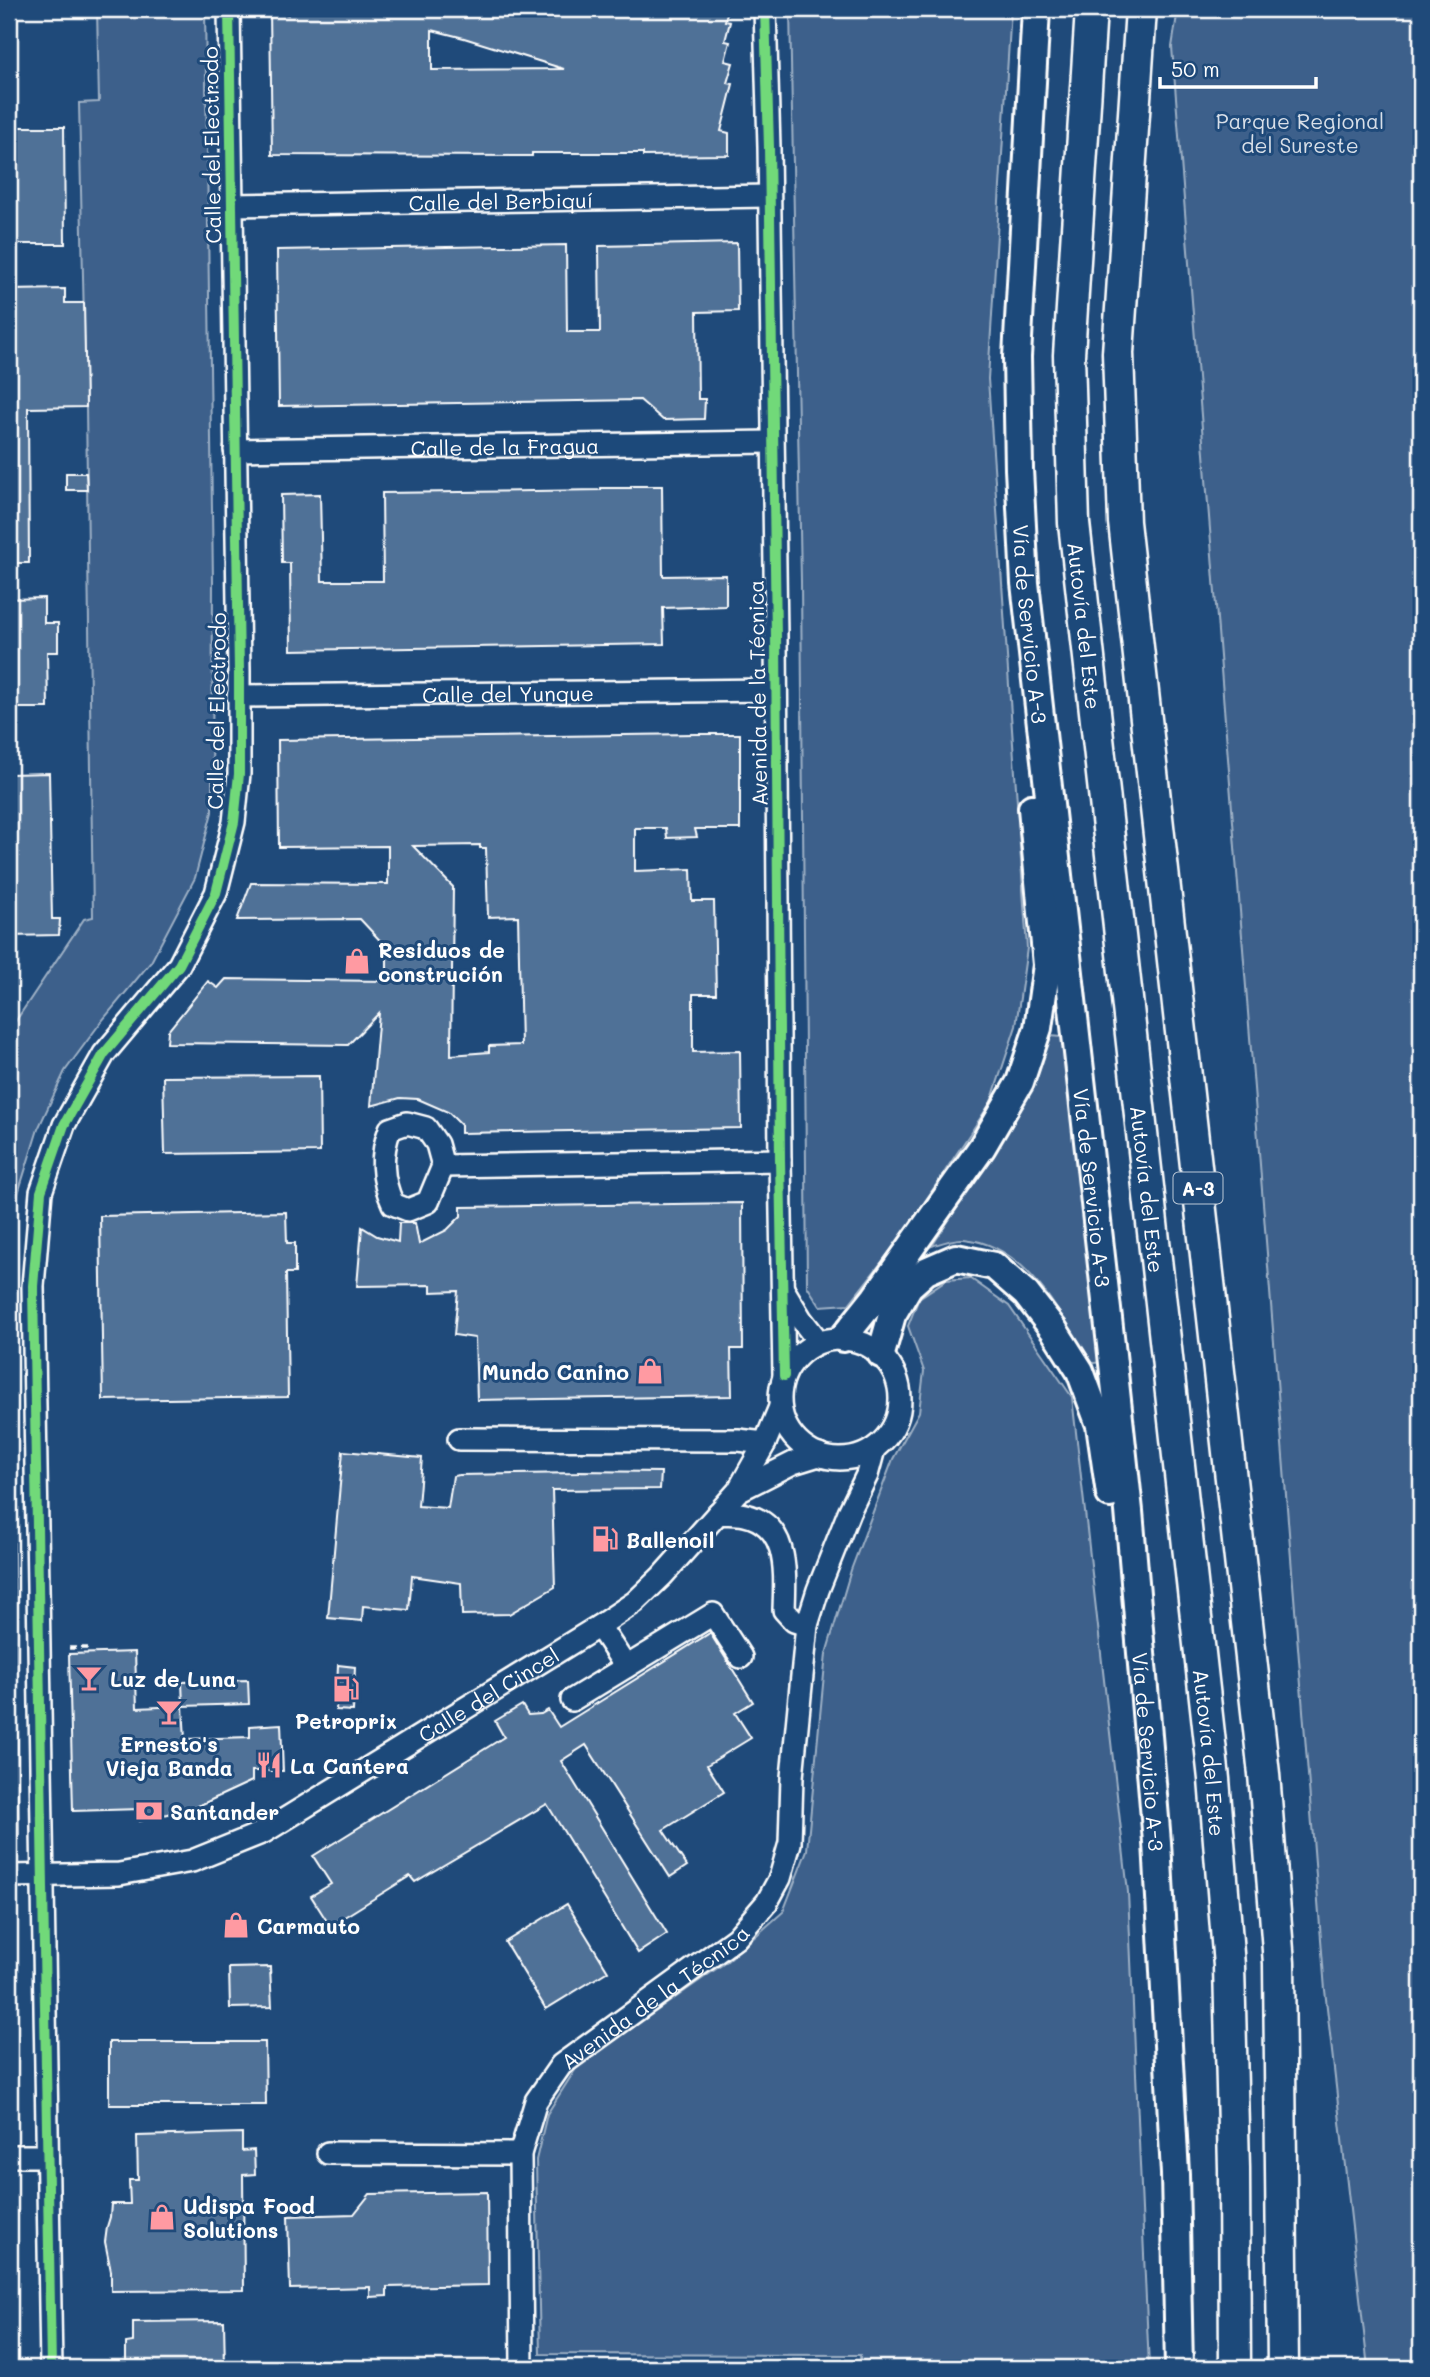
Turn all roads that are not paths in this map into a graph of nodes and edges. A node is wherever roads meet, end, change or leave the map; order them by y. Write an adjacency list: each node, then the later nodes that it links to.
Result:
1 (229, 9): 7 (street, Calle del Electrodo)
2 (765, 9): 6 (street, Avenida de la Técnica)
3 (1036, 9): 10 (main road, Vía de Servicio A-3)
4 (1091, 9): 41 (highway, Autovía del Este / A-3)
5 (1141, 9): 42 (highway, A-3)
6 (769, 196): 7 (street, Calle del Berbiquí); 8 (street, Avenida de la Técnica)
7 (231, 205): 9 (street, Calle del Electrodo)
8 (772, 442): 9 (street, Calle de la Fragua); 11 (street, Avenida de la Técnica)
9 (235, 450): 12 (street, Calle del Electrodo)
10 (1025, 583): 16 (main road); 26 (main road, Vía de Servicio A-3)
11 (776, 690): 12 (street, Calle del Yunque); 13 (street, Avenida de la Técnica)
12 (238, 696): 32 (street, Calle del Electrodo)
13 (780, 1160): 14 (street); 15 (street, Avenida de la Técnica)
14 (443, 1166)
15 (782, 1287): 16 (street, Avenida de la Técnica); 18 (street, Avenida de la Técnica)
16 (831, 1340): 17 (street); 18 (street)
17 (881, 1353): 22 (street); 26 (main road)
18 (784, 1376): 19 (street)
19 (780, 1407): 21 (street); 23 (street)
20 (459, 1439): 21 (street)
21 (765, 1443): 24 (street)
22 (874, 1450): 23 (street); 27 (street, Avenida de la Técnica)
23 (819, 1455): 24 (street)
24 (738, 1491): 25 (street, Calle del Cincel)
25 (718, 1513): 27 (street); 28 (street, Calle del Cincel)
26 (1132, 1563): 40 (main road, Vía de Servicio A-3)
27 (807, 1625): 35 (street, Avenida de la Técnica)
28 (599, 1626): 30 (street); 32 (street, Calle del Cincel)
29 (741, 1657): 30 (street)
30 (626, 1667): 31 (street)
31 (572, 1700)
32 (43, 1876): 33 (street, Calle del Cincel); 36 (street, Calle del Electrodo)
33 (9, 1877)
34 (328, 2153): 35 (street)
35 (520, 2154): 39 (street, Avenida de la Técnica)
36 (47, 2155): 37 (street); 38 (street, Calle del Electrodo)
37 (9, 2156)
38 (51, 2368)
39 (522, 2368)
40 (1179, 2368)
41 (1235, 2368)
42 (1283, 2368)

